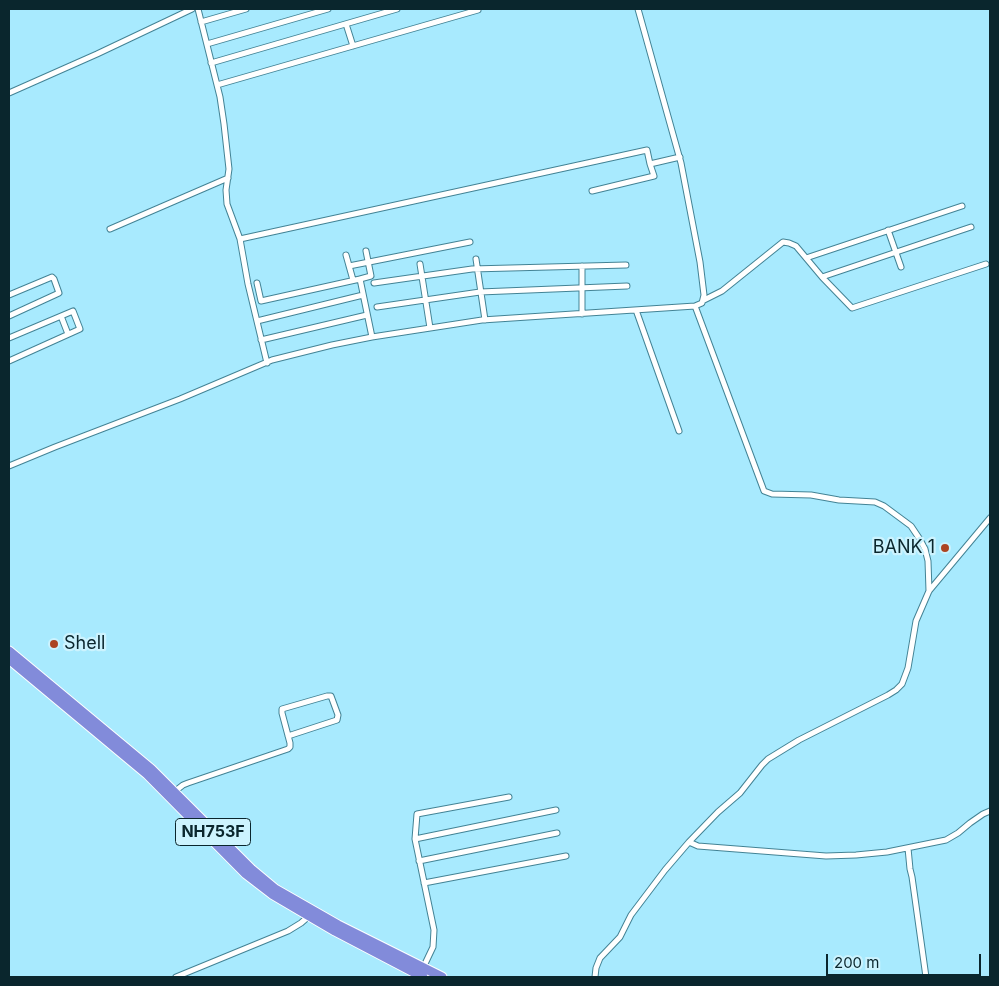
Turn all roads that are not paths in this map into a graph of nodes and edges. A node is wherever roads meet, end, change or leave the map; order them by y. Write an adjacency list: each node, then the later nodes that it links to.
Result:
1 (192, 9): 15 (street)
2 (198, 9): 9 (street)
3 (246, 9): 9 (street)
4 (328, 9): 11 (street)
5 (397, 9): 10 (street)
6 (638, 9): 16 (street)
7 (478, 10): 8 (street)
8 (466, 11): 12 (street)
9 (201, 22): 11 (street)
10 (346, 24): 12 (street); 13 (street)
11 (207, 44): 13 (street)
12 (353, 46): 14 (street)
13 (211, 63): 14 (street)
14 (217, 86): 18 (street)
15 (9, 93)
16 (680, 157): 17 (street); 51 (street)
17 (650, 164): 19 (street); 24 (street)
18 (228, 178): 22 (street); 24 (street)
19 (592, 191)
20 (962, 206): 23 (street)
21 (971, 227): 27 (street)
22 (110, 229)
23 (888, 230): 27 (street); 29 (street)
24 (240, 239): 60 (street)
25 (470, 242): 31 (street)
26 (366, 251): 31 (street)
27 (896, 252): 37 (street); 40 (street)
28 (346, 255): 35 (street)
29 (806, 258): 40 (street); 51 (street)
30 (476, 259): 38 (street)
31 (368, 262): 35 (street); 41 (street)
32 (420, 264): 39 (street)
33 (986, 264): 40 (street)
34 (626, 265): 36 (street)
35 (349, 266): 42 (street)
36 (582, 266): 38 (street); 46 (street)
37 (901, 267)
38 (478, 269): 39 (street); 47 (street)
39 (422, 276): 44 (street); 50 (street)
40 (822, 277)
41 (360, 279): 42 (street); 49 (street)
42 (352, 280): 43 (street)
43 (257, 283)
44 (374, 283)
45 (627, 286): 46 (street)
46 (582, 288): 47 (street); 55 (street)
47 (481, 292): 50 (street); 59 (street)
48 (9, 295): 57 (street)
49 (363, 295): 56 (street); 60 (street)
50 (425, 300): 53 (street); 61 (street)
51 (704, 300): 52 (street)
52 (695, 306): 54 (street); 71 (street)
53 (377, 308)
54 (636, 310): 55 (street); 68 (street)
55 (582, 314): 59 (street)
56 (367, 315): 63 (street); 65 (street)
57 (9, 316)
58 (61, 316): 62 (street); 62 (street); 64 (street)
59 (484, 320): 61 (street)
60 (257, 321): 65 (street)
61 (430, 328): 63 (street)
62 (68, 334): 66 (street)
63 (372, 337): 67 (street)
64 (9, 338)
65 (261, 340): 67 (street)
66 (9, 361)
67 (267, 363): 69 (street)
68 (679, 431)
69 (9, 466)
70 (990, 518): 71 (street)
71 (929, 590): 81 (street)
72 (9, 651): 75 (highway, NH753F)
73 (9, 659): 86 (highway, NH753F)
74 (288, 736): 74 (street); 75 (street)
75 (174, 792): 87 (highway, NH753F)
76 (509, 797): 80 (street)
77 (556, 810): 80 (street)
78 (990, 811): 82 (street)
79 (557, 833): 84 (street)
80 (415, 839): 84 (street)
81 (688, 842): 82 (street); 90 (street)
82 (908, 848): 91 (street)
83 (566, 856): 85 (street)
84 (419, 861): 85 (street)
85 (424, 883): 87 (street)
86 (309, 916): 87 (highway, NH753F); 88 (street)
87 (421, 974): 89 (highway, NH753F)
88 (176, 977)
89 (442, 977)
90 (595, 977)
91 (926, 977)

